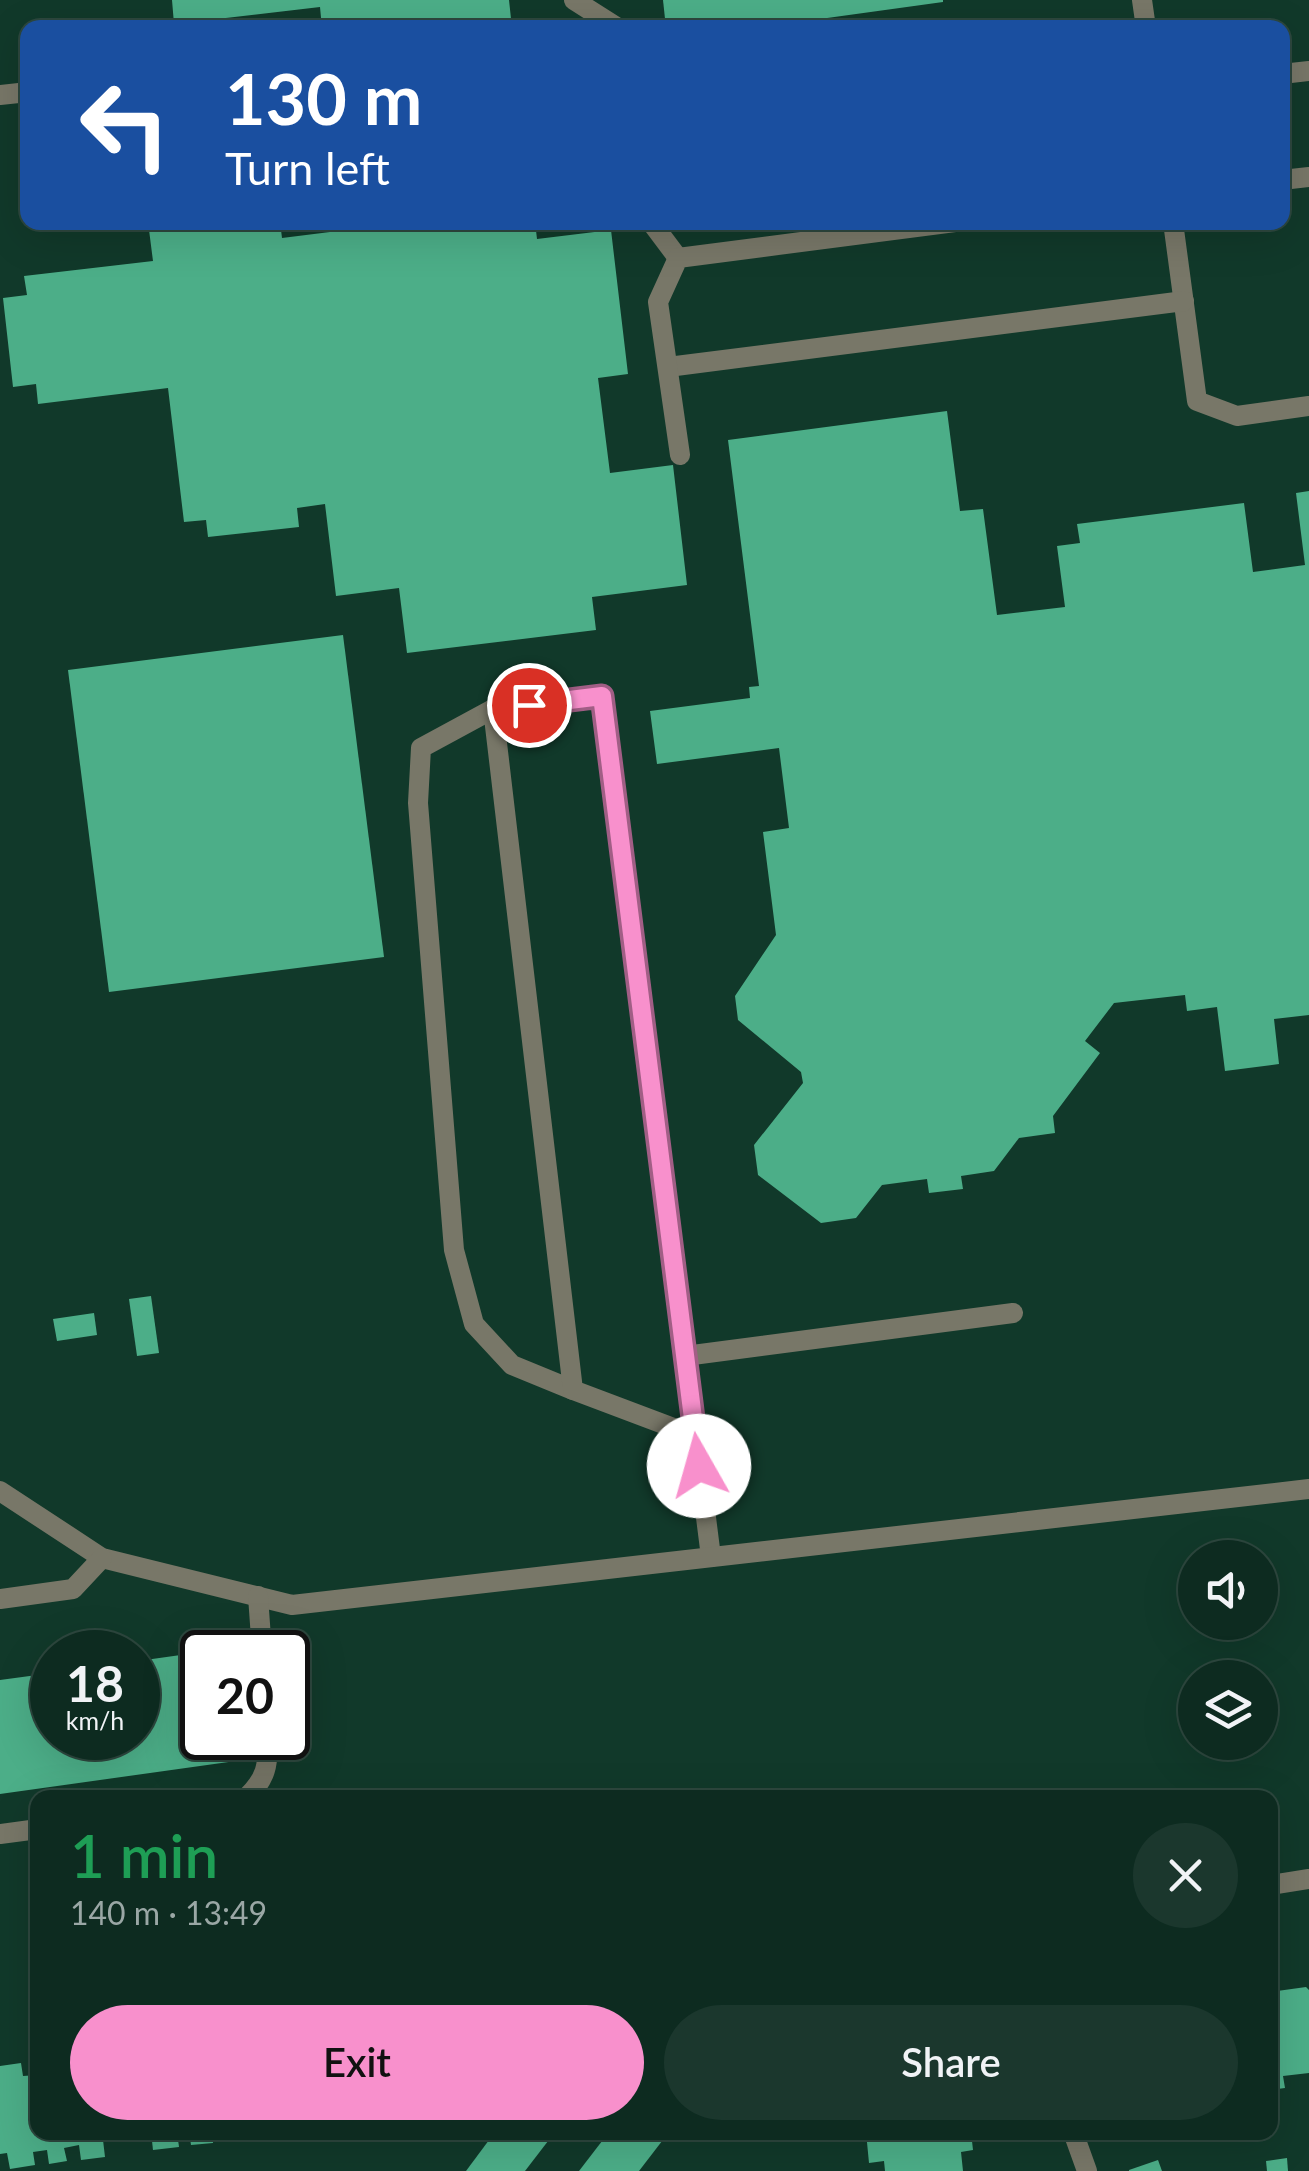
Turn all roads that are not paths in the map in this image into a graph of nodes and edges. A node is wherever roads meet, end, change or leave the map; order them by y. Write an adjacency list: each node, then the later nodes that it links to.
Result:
1 (574, 0): 2 (street)
2 (605, 20)
3 (657, 230): 6 (street)
4 (893, 230): 6 (street)
5 (1174, 230): 7 (street)
6 (678, 258): 8 (street)
7 (1184, 301): 8 (street); 9 (street)
8 (668, 367): 10 (street)
9 (1309, 406)
10 (680, 455)
11 (493, 710): 13 (street); 14 (street); 14 (street)
12 (1012, 1313): 13 (street)
13 (685, 1356): 15 (street)
14 (573, 1390): 15 (street)
15 (695, 1436): 18 (street)
16 (1309, 1489): 18 (street)
17 (0, 1491): 19 (street)
18 (711, 1557): 20 (street)
19 (102, 1558): 20 (street); 21 (street)
20 (258, 1596): 22 (street)
21 (0, 1598)
22 (260, 1630)
23 (269, 1760): 24 (street)
24 (254, 1790)
25 (30, 1831): 26 (street)
26 (0, 1834)
27 (1309, 1879): 28 (street)
28 (1278, 1884)
29 (1076, 2140): 30 (street)
30 (1087, 2171)

